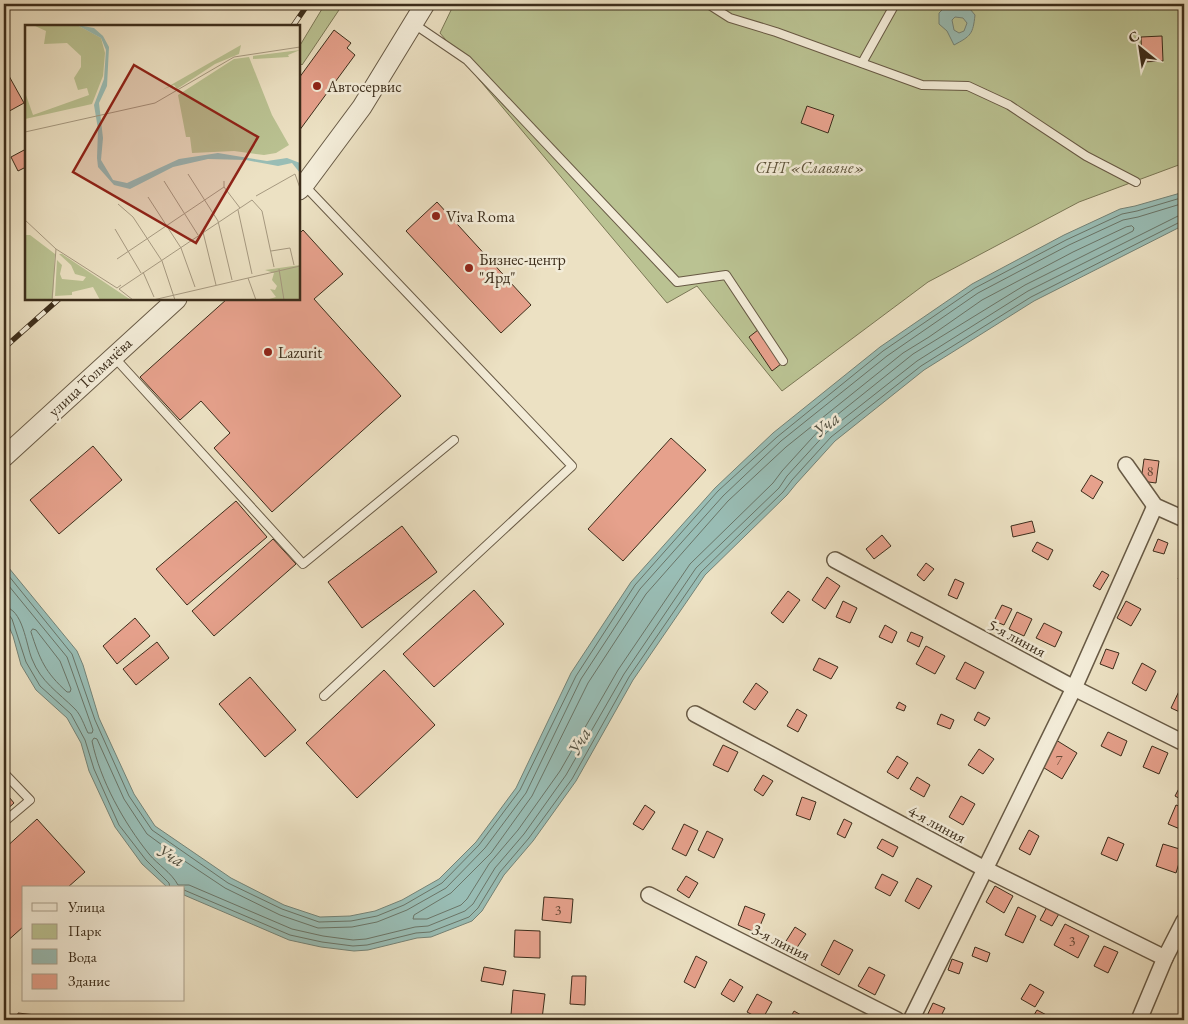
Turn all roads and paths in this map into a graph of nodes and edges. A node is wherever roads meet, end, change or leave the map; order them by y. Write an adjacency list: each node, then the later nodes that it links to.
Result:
1 (425, 4): 4 (street)
2 (708, 4): 5 (lane)
3 (896, 4): 5 (lane)
4 (414, 24): 7 (street); 10 (lane)
5 (862, 63): 6 (lane)
6 (1136, 182)
7 (301, 187): 18 (lane)
8 (176, 300): 9 (street, улица Толмачёва)
9 (113, 356): 11 (lane); 12 (street, улица Толмачёва)
10 (783, 361)
11 (454, 440)
12 (4, 456)
13 (1126, 465): 14 (street)
14 (1155, 506): 15 (street); 17 (street)
15 (1184, 518)
16 (835, 560): 17 (street, 5-я линия)
17 (1074, 688): 20 (street, 5-я линия); 23 (street)
18 (324, 696)
19 (695, 714): 23 (street, 4-я линия)
20 (1184, 743)
21 (4, 772): 22 (lane)
22 (4, 822)
23 (985, 869): 26 (street, 4-я линия); 28 (street)
24 (649, 895): 27 (street, 3-я линия)
25 (1184, 921): 26 (street)
26 (1165, 958): 29 (street)
27 (897, 1020)
28 (912, 1020)
29 (1139, 1020)

